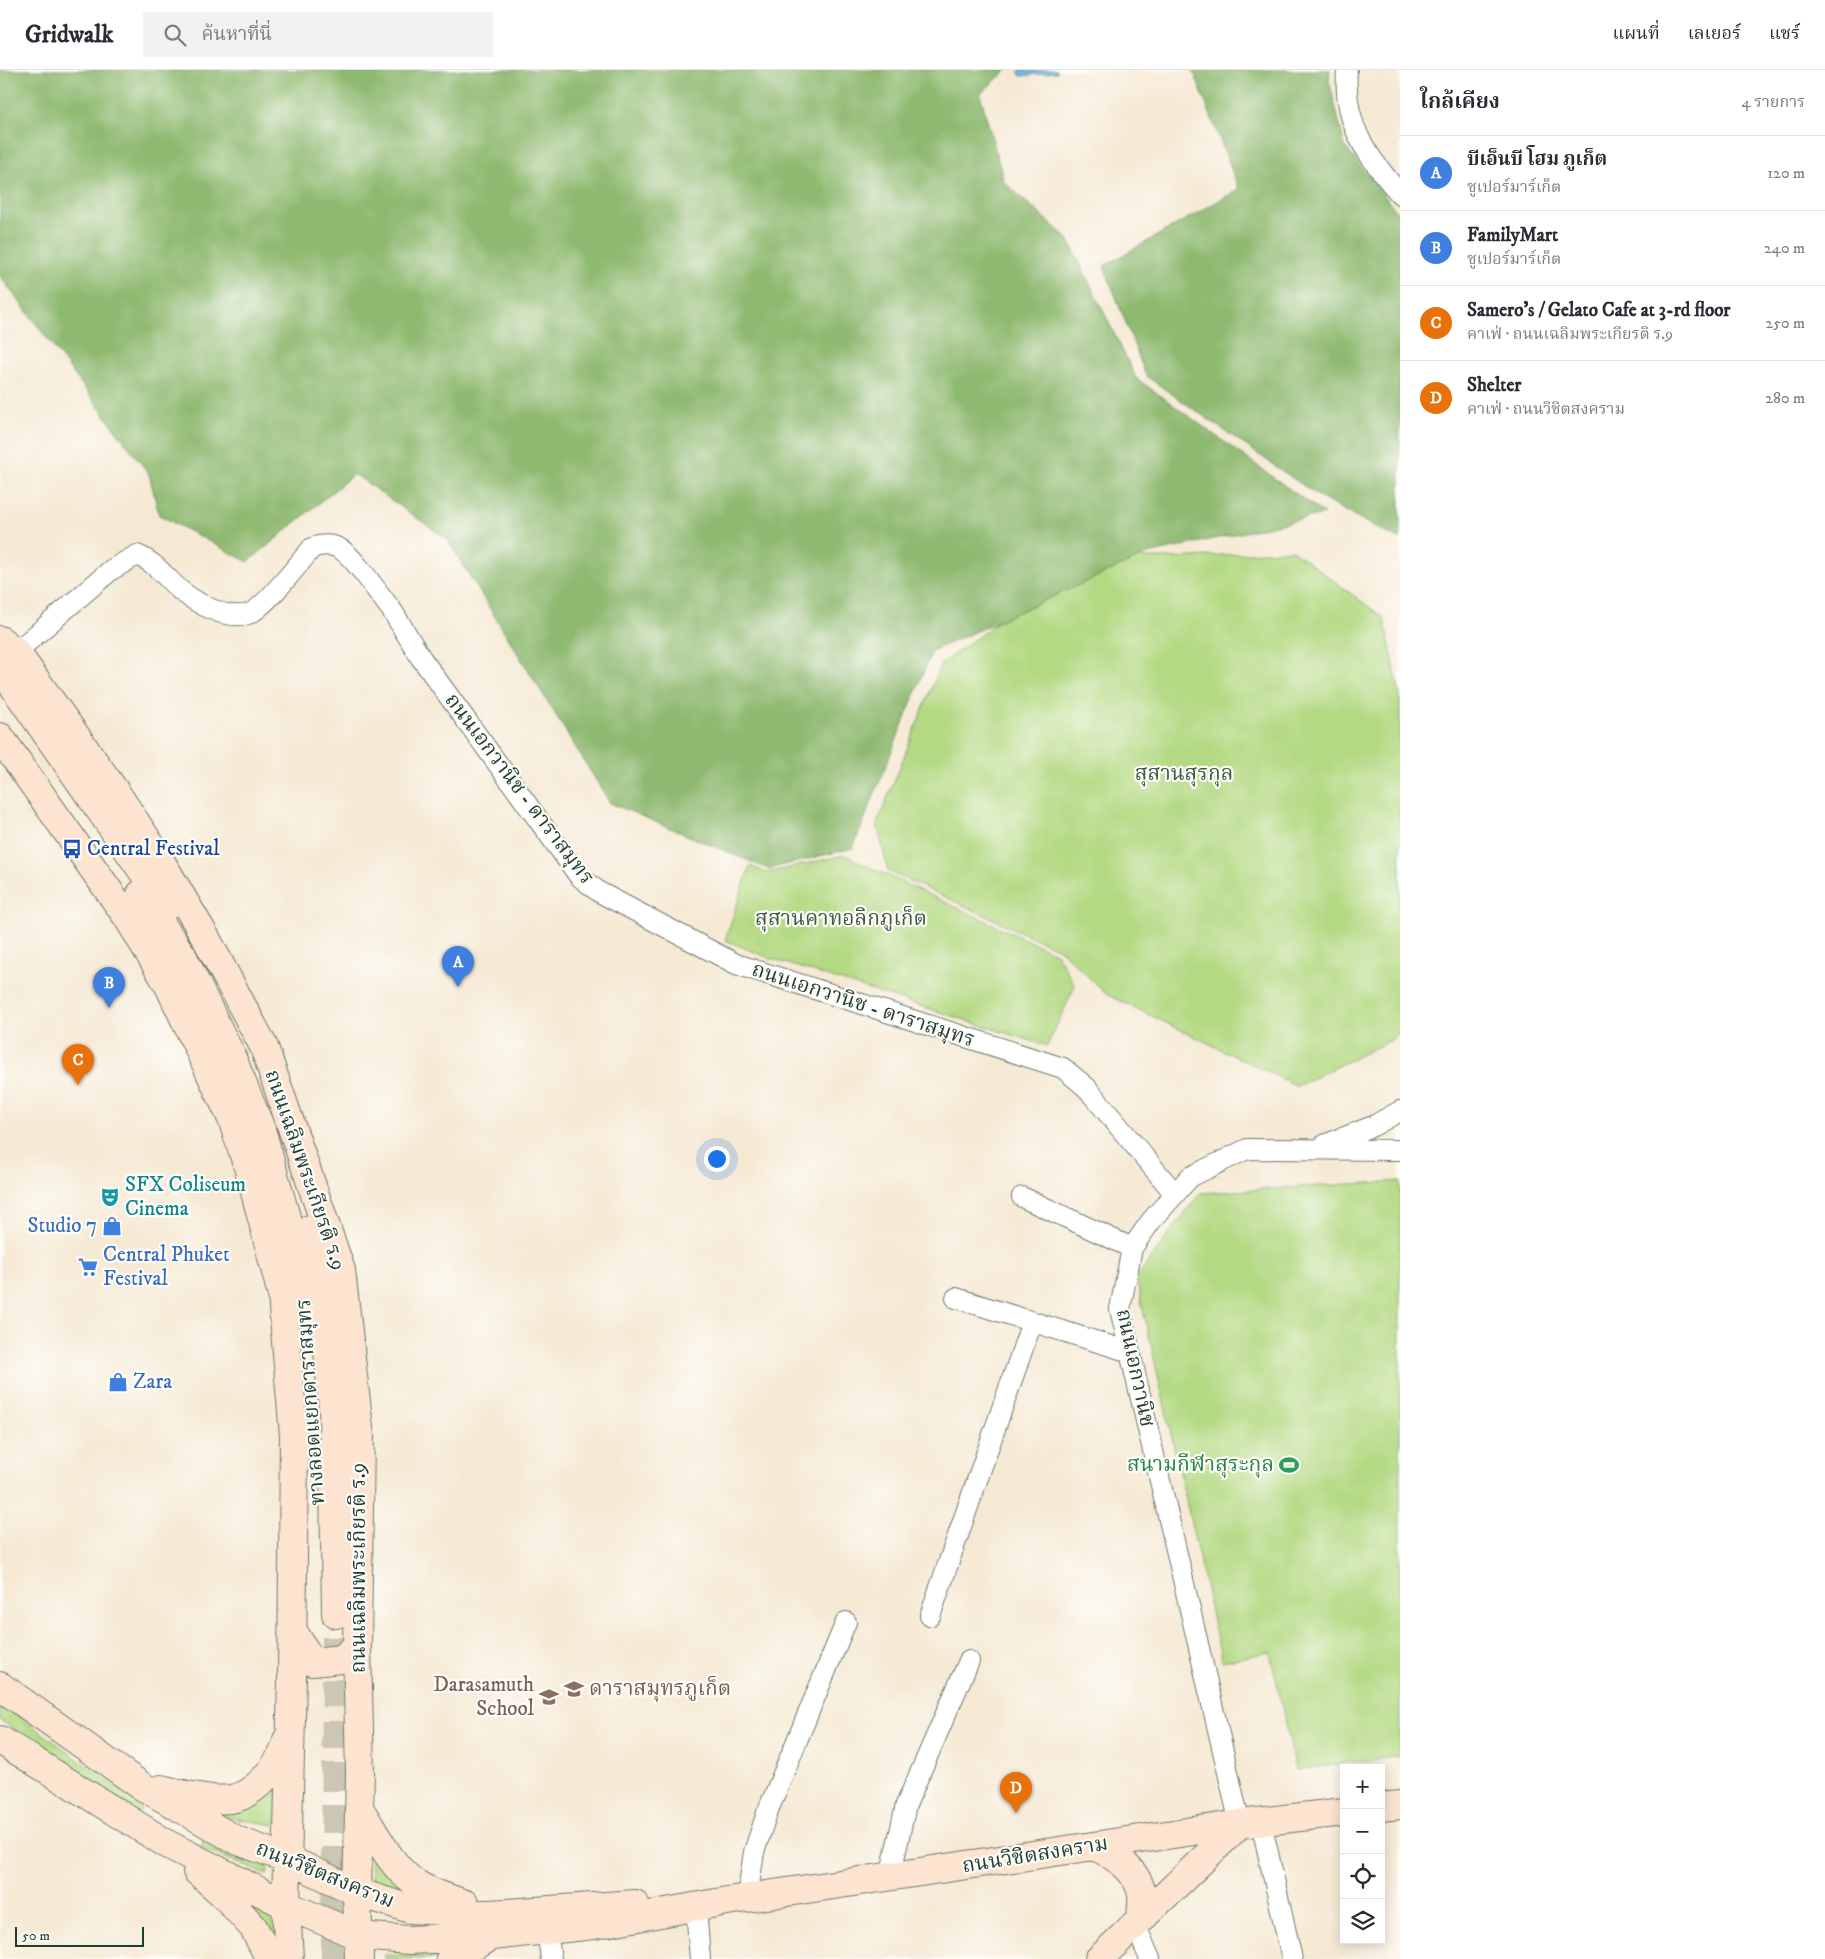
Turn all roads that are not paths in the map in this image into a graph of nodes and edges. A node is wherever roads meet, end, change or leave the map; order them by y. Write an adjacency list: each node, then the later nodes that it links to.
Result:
1 (1347, 70): 2 (street)
2 (1400, 194)
3 (5, 653): 4 (main road, ทางลอดแยกดาราสมุทร); 11 (street, ถนนเอกวานิช - ดาราสมุทร); 20 (main road, ถนนเฉลิมพระเกียรติ ร.9)
4 (0, 701)
5 (0, 737): 19 (main road)
6 (1400, 1112): 7 (street, ถนนเอกวานิช)
7 (1373, 1126): 8 (street, ถนนเอกวานิช); 9 (street)
8 (1316, 1148): 9 (street); 11 (street, ถนนเอกวานิช)
9 (1376, 1150): 10 (street)
10 (1400, 1150)
11 (1176, 1194): 13 (street, ถนนเอกวานิช)
12 (1022, 1197): 13 (street)
13 (1132, 1248): 16 (street, ถนนเอกวานิช)
14 (956, 1298): 15 (street)
15 (1032, 1322): 16 (street); 17 (street)
16 (1130, 1352): 31 (street, ถนนเอกวานิช)
17 (930, 1616)
18 (846, 1622): 37 (street)
19 (292, 1631): 20 (main road); 22 (main road)
20 (357, 1646): 29 (main road, ถนนเฉลิมพระเกียรติ ร.9)
21 (969, 1661): 35 (street)
22 (292, 1680): 25 (main road); 34 (main road)
23 (0, 1686): 25 (main road, ถนนวิชิตสงคราม)
24 (0, 1740): 32 (main road, ถนนวิชิตสงคราม)
25 (140, 1785): 27 (main road, ถนนวิชิตสงคราม)
26 (1400, 1805): 28 (main road)
27 (176, 1806): 32 (main road); 34 (main road, ถนนวิชิตสงคราม)
28 (1385, 1807)
29 (359, 1808): 36 (main road, ถนนเฉลิมพระเกียรติ ร.9); 41 (main road)
30 (1340, 1812): 31 (main road, ถนนวิชิตสงคราม)
31 (1250, 1823): 33 (main road, ถนนวิชิตสงคราม); 40 (main road); 51 (street, ถนนเอกวานิช)
32 (162, 1842): 38 (main road, ถนนวิชิตสงคราม); 44 (main road)
33 (1095, 1846): 35 (main road, ถนนวิชิตสงคราม); 40 (main road)
34 (288, 1859): 36 (main road, ถนนวิชิตสงคราม); 38 (main road)
35 (890, 1877): 37 (main road, ถนนวิชิตสงคราม)
36 (357, 1892): 41 (main road, ถนนวิชิตสงคราม); 43 (main road, ถนนเฉลิมพระเกียรติ ร.9)
37 (737, 1900): 39 (main road, ถนนวิชิตสงคราม); 41 (main road, ถนนวิชิตสงคราม)
38 (286, 1905): 43 (main road, ถนนวิชิตสงคราม); 45 (main road)
39 (696, 1907): 42 (main road, ถนนวิชิตสงคราม); 48 (street)
40 (1138, 1922): 49 (main road); 50 (street)
41 (492, 1925): 42 (main road, ถนนวิชิตสงคราม); 43 (main road, ถนนวิชิตสงคราม); 46 (main road)
42 (547, 1930): 47 (street)
43 (359, 1947)
44 (270, 1959)
45 (289, 1959)
46 (450, 1959)
47 (551, 1959)
48 (700, 1959)
49 (1099, 1959)
50 (1150, 1959)
51 (1292, 1959)

